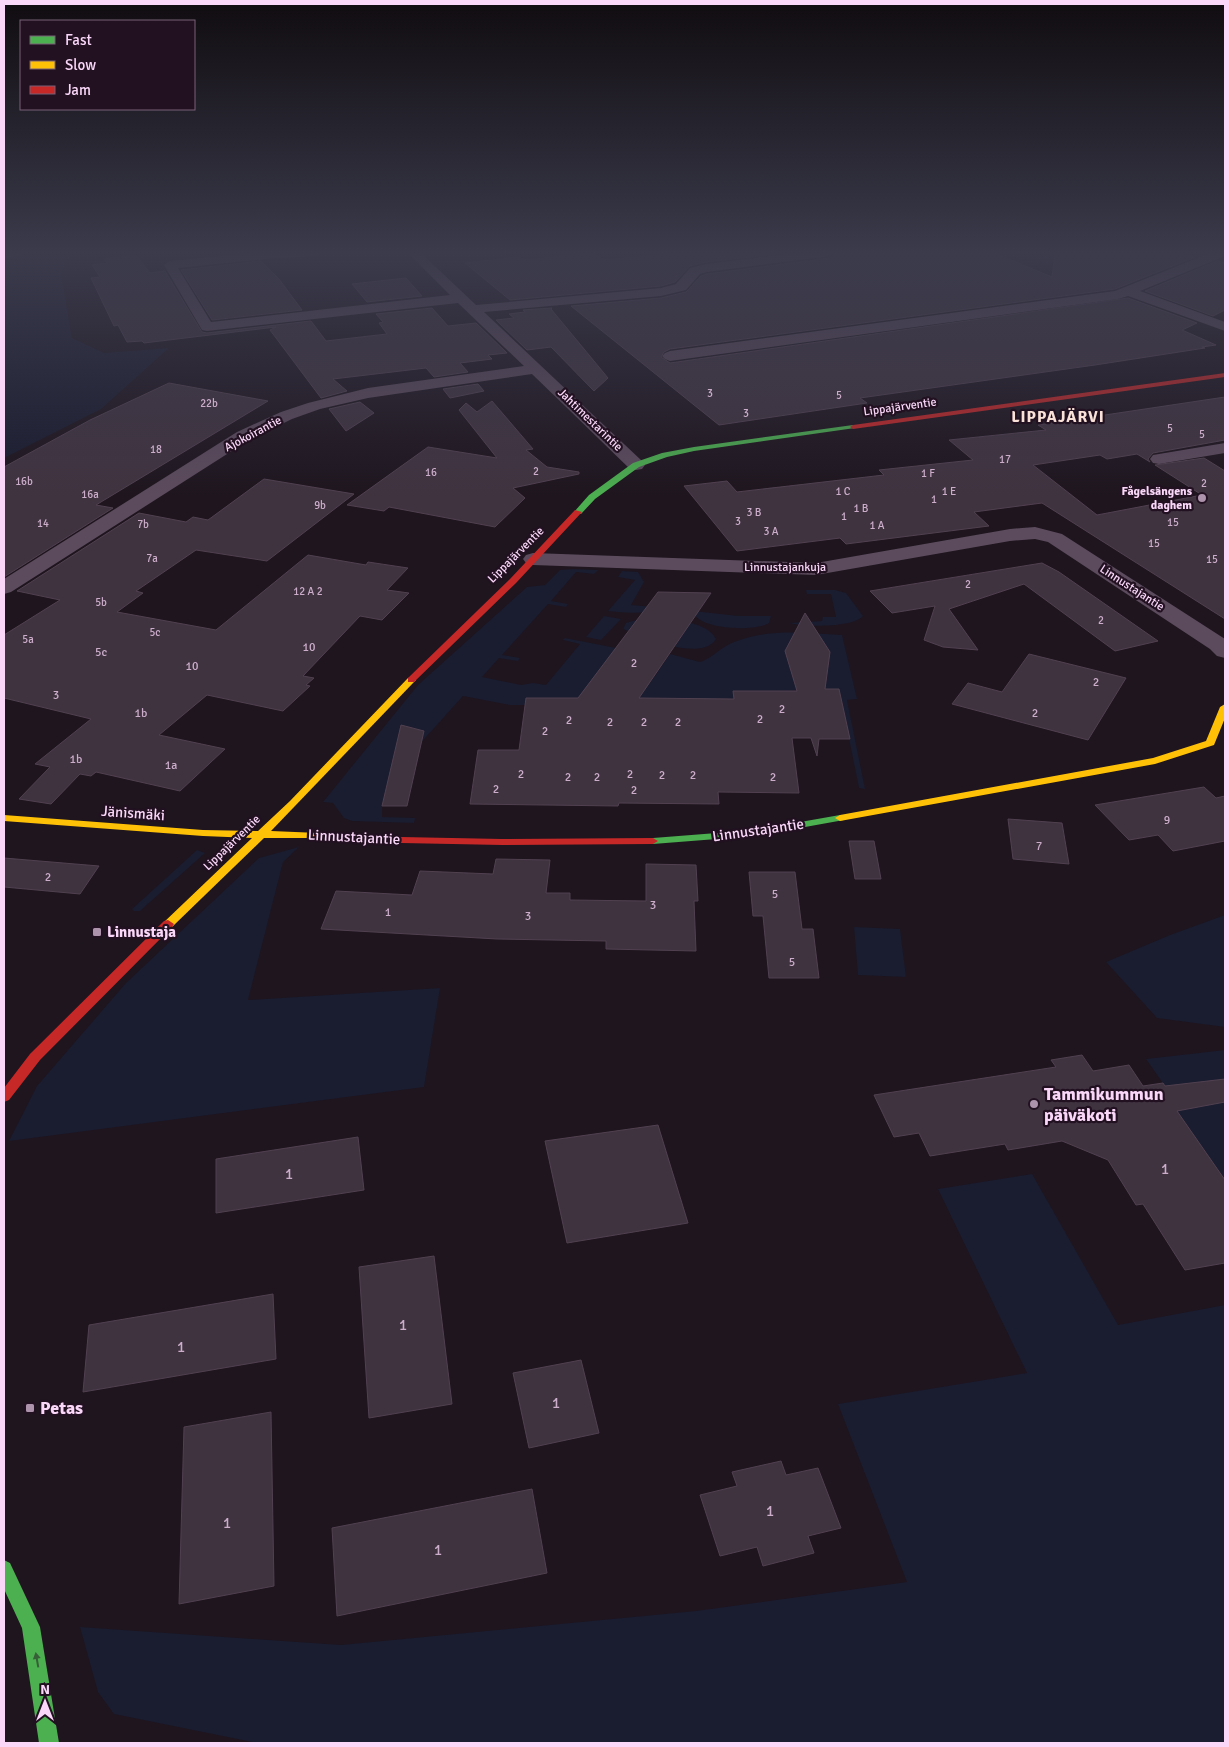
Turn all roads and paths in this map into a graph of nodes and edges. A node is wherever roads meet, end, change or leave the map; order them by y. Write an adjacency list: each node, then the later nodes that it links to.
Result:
1 (499, 334): 4 (street, Jahtimestarintie)
2 (837, 334): 3 (street)
3 (670, 356)
4 (536, 369): 8 (street, Jahtimestarintie); 11 (street, Ajokoirantie)
5 (1225, 375): 8 (main road, Lippajärventie)
6 (1225, 448): 7 (street)
7 (1159, 459)
8 (636, 465): 10 (main road, Lippajärventie)
9 (1035, 533): 10 (street, Linnustajankuja); 12 (street, Linnustajantie)
10 (533, 559): 15 (main road, Lippajärventie)
11 (4, 588)
12 (1225, 651)
13 (1225, 707): 15 (main road, Linnustajantie)
14 (4, 818): 15 (main road, Jänismäki)
15 (260, 834): 16 (main road, Lippajärventie)
16 (4, 1097)
17 (4, 1569): 18 (main road, one-way to 17)
18 (49, 1743)

